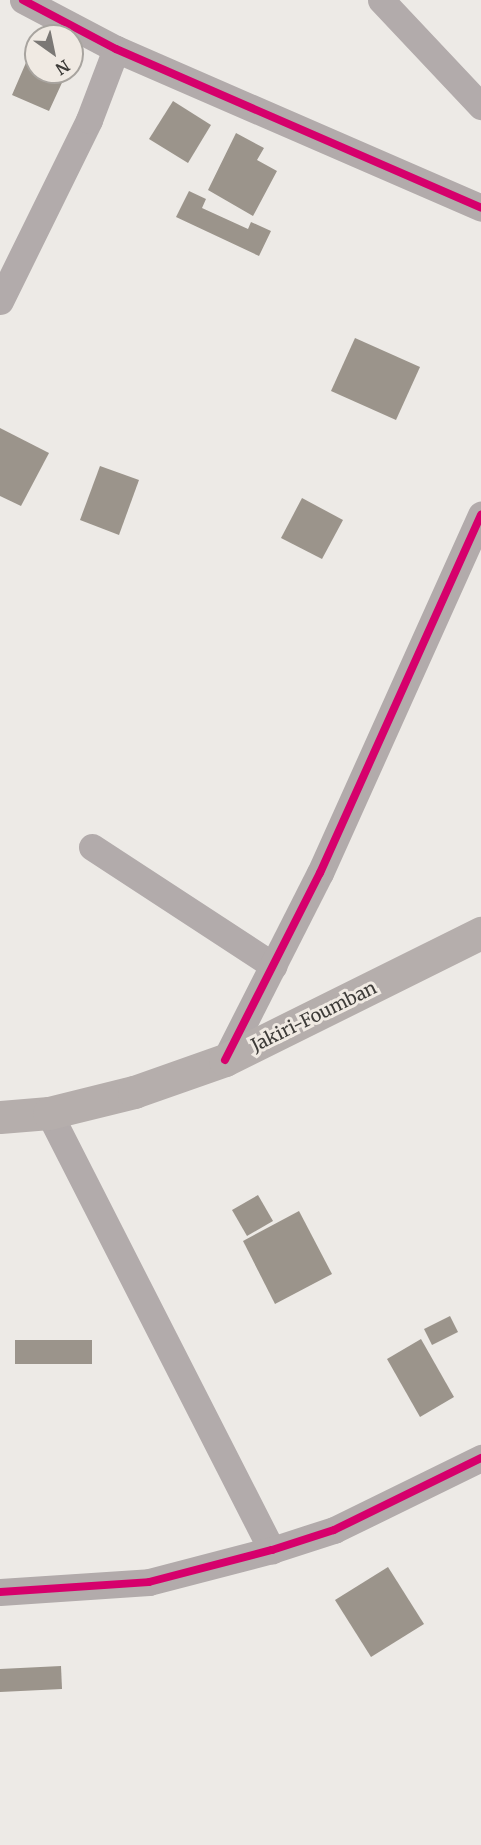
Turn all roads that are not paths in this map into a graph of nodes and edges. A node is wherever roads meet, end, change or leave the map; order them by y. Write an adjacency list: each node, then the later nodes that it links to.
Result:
1 (23, 0): 3 (street)
2 (381, 0): 4 (street)
3 (116, 49): 5 (street); 6 (street)
4 (481, 106)
5 (481, 208)
6 (0, 301)
7 (481, 514): 10 (street)
8 (92, 847): 10 (street)
9 (481, 933): 11 (main road, Jakiri-Foumban)
10 (274, 966): 11 (street)
11 (225, 1060): 12 (main road, Jakiri-Foumban)
12 (49, 1113): 13 (main road, Jakiri-Foumban); 15 (street)
13 (0, 1117)
14 (481, 1458): 15 (street)
15 (272, 1550): 16 (street)
16 (0, 1592)

